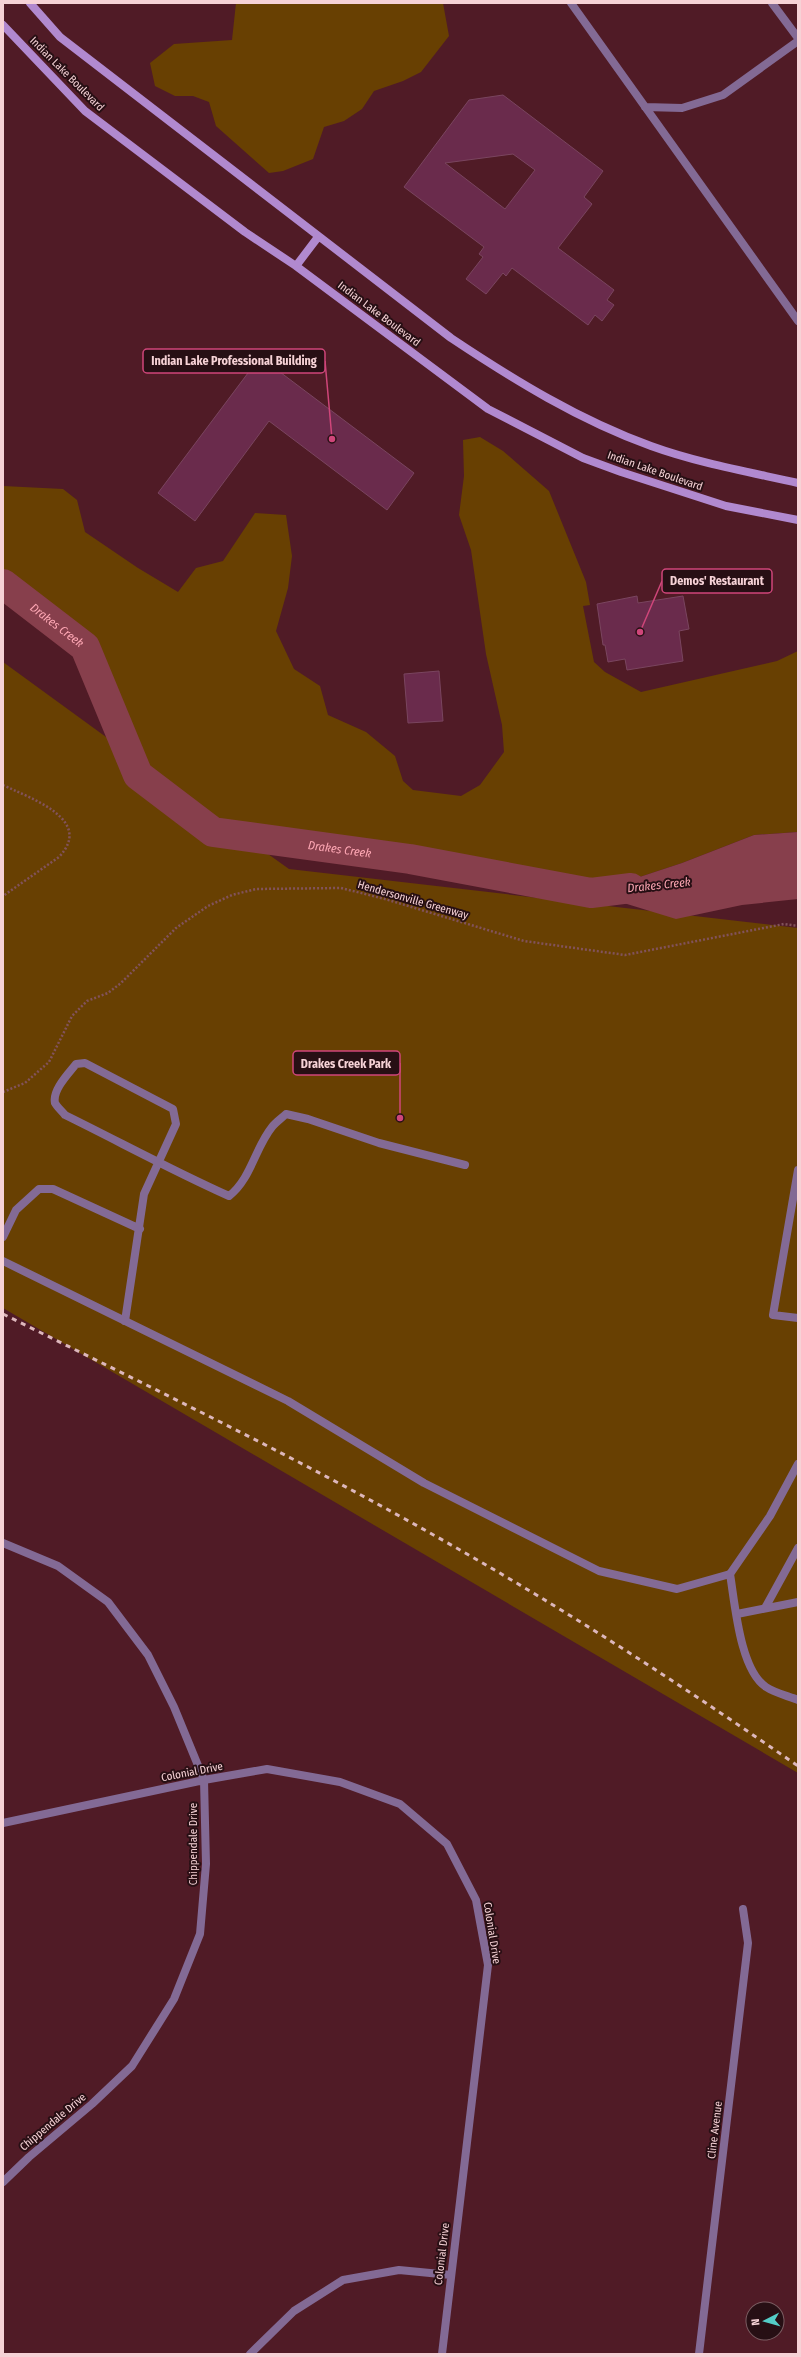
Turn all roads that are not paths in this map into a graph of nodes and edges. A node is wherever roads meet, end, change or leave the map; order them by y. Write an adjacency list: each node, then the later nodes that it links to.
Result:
1 (30, 3): 7 (main road, Indian Lake Boulevard)
2 (571, 3): 6 (street)
3 (772, 3): 5 (street)
4 (3, 24): 8 (main road, Indian Lake Boulevard)
5 (798, 40): 6 (street)
6 (645, 106): 9 (street)
7 (318, 237): 8 (main road); 10 (main road, Indian Lake Boulevard)
8 (296, 266): 11 (main road, Indian Lake Boulevard)
9 (798, 321)
10 (798, 483)
11 (798, 520)
12 (158, 1162): 12 (street); 13 (street); 15 (street)
13 (465, 1165)
14 (798, 1170): 18 (street)
15 (140, 1229): 16 (street); 19 (street)
16 (3, 1237)
17 (3, 1261): 19 (street)
18 (798, 1318)
19 (125, 1321): 23 (street)
20 (798, 1464): 23 (street)
21 (3, 1543): 28 (street, Chippendale Drive)
22 (798, 1548): 25 (street)
23 (730, 1574): 26 (street)
24 (798, 1602): 25 (street)
25 (766, 1608): 26 (street)
26 (737, 1614): 27 (street)
27 (798, 1700)
28 (204, 1780): 29 (street, Colonial Drive); 31 (street, Chippendale Drive); 32 (street, Colonial Drive)
29 (3, 1823)
30 (743, 1909): 35 (street, Cline Avenue)
31 (3, 2182)
32 (451, 2275): 33 (street); 34 (street, Colonial Drive)
33 (250, 2354)
34 (442, 2354)
35 (699, 2354)

